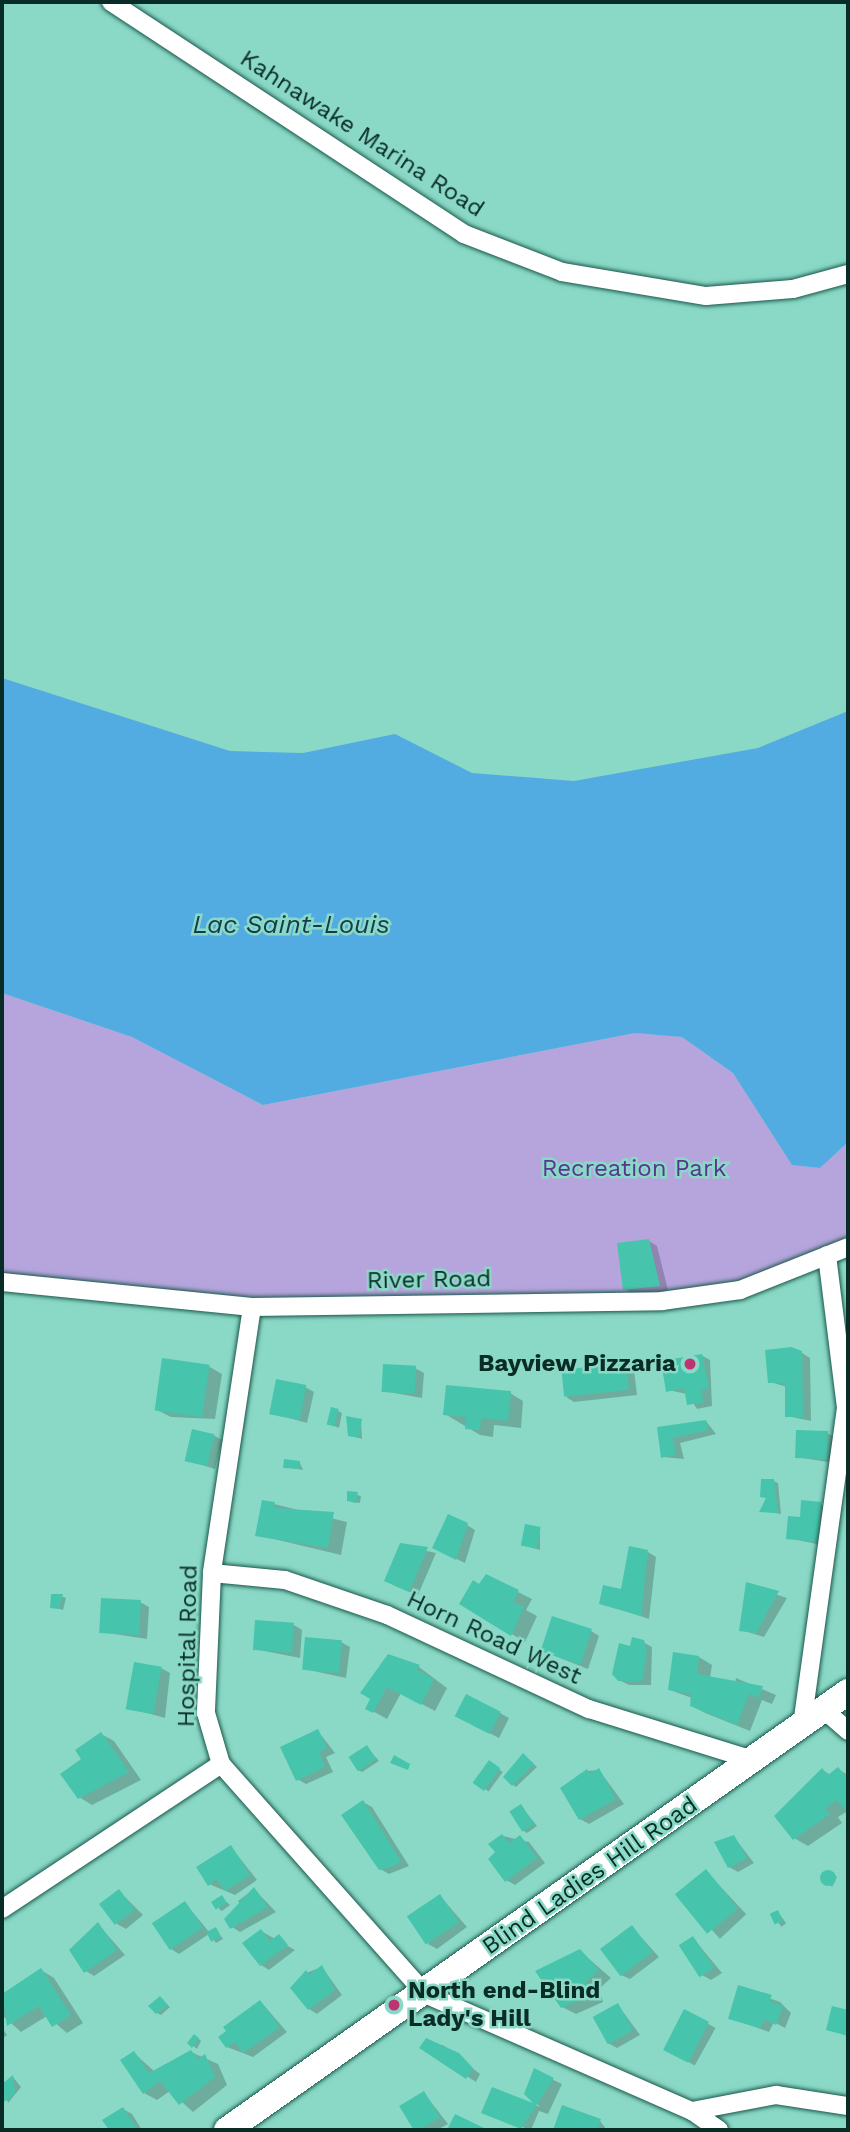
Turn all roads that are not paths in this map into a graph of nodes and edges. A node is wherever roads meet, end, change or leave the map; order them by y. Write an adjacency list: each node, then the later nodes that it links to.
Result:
1 (111, 2): 2 (street, Kahnawake Marina Road)
2 (848, 274)
3 (848, 1247): 4 (street, River Road)
4 (827, 1255): 6 (street, River Road); 9 (street)
5 (2, 1282): 6 (street, River Road)
6 (252, 1307): 7 (street, Hospital Road)
7 (212, 1573): 11 (street, Horn Road West); 12 (street, Hospital Road)
8 (848, 1692): 9 (street, Blind Ladies Hill Road)
9 (812, 1717): 10 (street); 11 (street, Blind Ladies Hill Road)
10 (848, 1731)
11 (753, 1760): 14 (street, Blind Ladies Hill Road)
12 (221, 1764): 13 (street); 14 (street, Hospital Road)
13 (2, 1909)
14 (425, 1994): 16 (street); 17 (street, Blind Ladies Hill Road)
15 (848, 2106): 16 (street)
16 (692, 2111): 18 (street)
17 (227, 2130)
18 (719, 2130)

